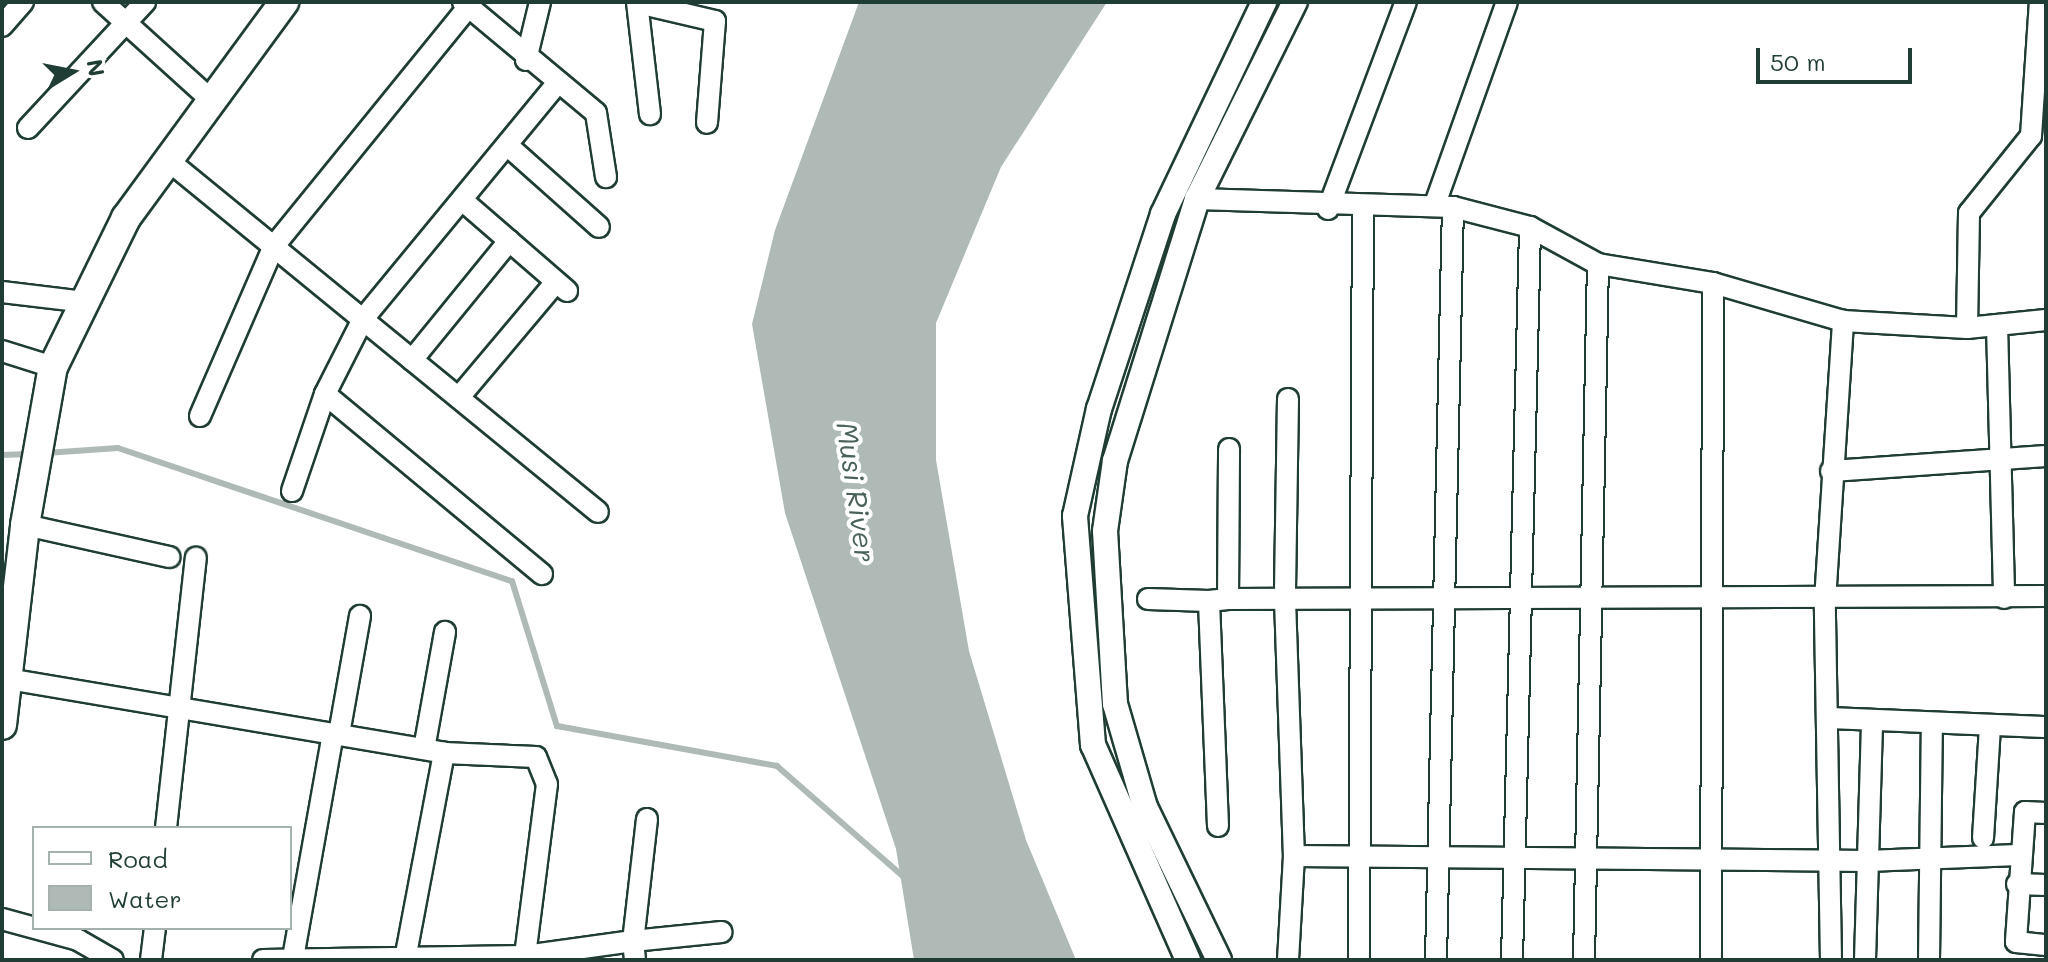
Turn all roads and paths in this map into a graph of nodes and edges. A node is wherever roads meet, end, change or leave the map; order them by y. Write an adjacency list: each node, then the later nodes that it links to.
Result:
1 (23, 2): 15 (street)
2 (103, 2): 14 (street)
3 (145, 2): 14 (street)
4 (284, 2): 19 (main road)
5 (540, 2): 17 (street)
6 (1264, 2): 114 (street)
7 (1295, 2): 26 (street)
8 (1406, 2): 30 (street)
9 (1507, 2): 28 (street)
10 (2040, 2): 16 (street)
11 (638, 3): 13 (street); 20 (street)
12 (475, 7): 17 (street); 34 (street)
13 (716, 12): 21 (street)
14 (126, 24): 19 (street); 22 (street)
15 (2, 26)
16 (2044, 34): 43 (street)
17 (526, 60): 18 (street)
18 (557, 84): 23 (street); 25 (street)
19 (212, 101): 24 (main road)
20 (650, 114)
21 (707, 123)
22 (28, 128)
23 (507, 145): 27 (street); 31 (street)
24 (169, 161): 34 (street); 38 (main road)
25 (606, 177)
26 (1197, 199): 30 (street); 115 (street)
27 (462, 200): 33 (street); 39 (street)
28 (1444, 206): 29 (street); 32 (street); 63 (street)
29 (1363, 208): 30 (street); 62 (street)
30 (1328, 209)
31 (599, 227)
32 (1530, 227): 35 (street); 71 (street)
33 (509, 241): 45 (street); 48 (street)
34 (274, 246): 39 (street); 50 (street)
35 (1598, 264): 36 (street); 69 (street)
36 (1713, 283): 41 (street); 68 (street)
37 (2, 292): 38 (street)
38 (86, 302): 46 (main road)
39 (363, 319): 45 (street); 47 (street)
40 (2046, 320): 42 (street)
41 (1843, 321): 43 (street); 54 (street)
42 (1997, 325): 43 (street); 52 (street)
43 (1967, 328)
44 (2, 351): 46 (street)
45 (412, 360): 48 (street)
46 (53, 367): 57 (main road)
47 (325, 394): 55 (street); 60 (street)
48 (460, 396): 56 (street)
49 (1288, 399): 67 (street)
50 (200, 416)
51 (1229, 449): 66 (street)
52 (1999, 456): 53 (street); 54 (street); 64 (street)
53 (2046, 456)
54 (1831, 471): 70 (street)
55 (292, 491)
56 (598, 512)
57 (17, 535): 58 (street); 74 (main road)
58 (169, 557)
59 (196, 558): 75 (street)
60 (542, 574)
61 (2046, 596): 64 (street)
62 (1366, 598): 63 (street); 67 (street); 94 (street)
63 (1443, 598): 71 (street); 95 (street)
64 (2004, 598): 70 (street)
65 (1148, 599): 66 (street)
66 (1218, 600): 67 (street); 87 (street)
67 (1285, 600): 91 (street)
68 (1708, 600): 69 (street); 70 (street); 96 (street)
69 (1594, 601): 71 (street); 89 (street)
70 (1825, 601): 76 (street)
71 (1522, 602): 92 (street)
72 (360, 616): 82 (street)
73 (445, 632): 83 (street)
74 (8, 679): 75 (street); 79 (main road)
75 (180, 703): 82 (street); 86 (street)
76 (1828, 718): 77 (street); 93 (street)
77 (1872, 720): 78 (street); 98 (street)
78 (1932, 724): 80 (street); 97 (street)
79 (2, 725)
80 (1990, 727): 81 (street); 88 (street)
81 (2046, 727)
82 (336, 734): 83 (street); 110 (street)
83 (434, 751): 108 (street); 109 (street)
84 (2046, 813): 90 (street)
85 (647, 819): 107 (street)
86 (166, 826)
87 (1218, 826)
88 (1983, 838)
89 (1589, 855): 92 (street); 96 (street); 120 (street)
90 (2018, 855): 97 (street); 99 (street)
91 (1294, 856): 94 (street); 116 (street)
92 (1513, 856): 95 (street); 119 (street)
93 (1825, 857): 96 (street); 98 (street); 122 (street)
94 (1364, 858): 95 (street); 117 (street)
95 (1436, 859): 118 (street)
96 (1711, 860): 121 (street)
97 (1930, 860): 98 (street); 124 (street)
98 (1867, 861): 123 (street)
99 (2017, 884): 100 (street); 106 (street)
100 (2046, 885)
101 (2, 919): 102 (street)
102 (32, 927)
103 (42, 930): 111 (street)
104 (155, 930): 112 (street)
105 (722, 932): 107 (street)
106 (2046, 945)
107 (634, 950): 109 (street)
108 (406, 954): 109 (street); 110 (street)
109 (525, 956)
110 (293, 958): 113 (street)
111 (113, 960)
112 (151, 960)
113 (263, 960)
114 (1188, 960)
115 (1219, 960)
116 (1288, 960)
117 (1359, 960)
118 (1436, 960)
119 (1512, 960)
120 (1584, 960)
121 (1711, 960)
122 (1831, 960)
123 (1865, 960)
124 (1929, 960)

